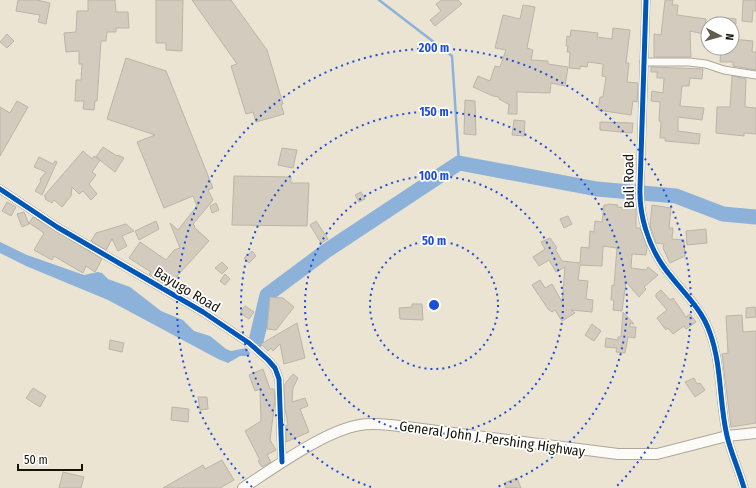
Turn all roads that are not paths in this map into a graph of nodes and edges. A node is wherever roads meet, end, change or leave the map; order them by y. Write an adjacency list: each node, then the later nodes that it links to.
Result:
1 (646, 0): 2 (street, Buli Road)
2 (644, 62): 3 (street); 6 (street, Buli Road)
3 (756, 75)
4 (0, 189): 7 (street, Bayugo Road)
5 (756, 434): 6 (main road, General John J. Pershing Highway)
6 (727, 436): 7 (main road, General John J. Pershing Highway); 9 (street, Buli Road)
7 (282, 462): 8 (main road, General John J. Pershing Highway)
8 (243, 488)
9 (744, 488)

